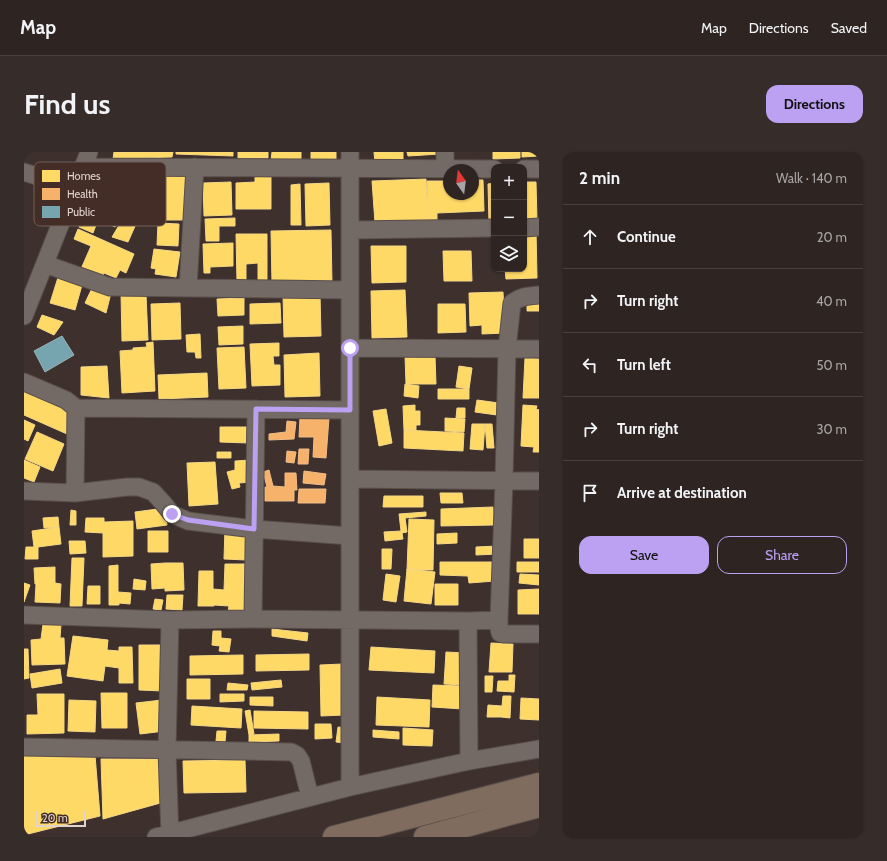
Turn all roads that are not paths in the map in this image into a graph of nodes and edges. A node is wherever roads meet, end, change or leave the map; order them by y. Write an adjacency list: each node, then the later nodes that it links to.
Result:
1 (86, 159): 4 (street)
2 (350, 160): 3 (street); 6 (street); 16 (street)
3 (445, 160): 7 (street)
4 (127, 162)
5 (166, 165): 6 (street)
6 (195, 167): 19 (street)
7 (491, 168)
8 (527, 169): 9 (street)
9 (539, 169)
10 (24, 172): 11 (street)
11 (34, 175)
12 (60, 226): 17 (street)
13 (539, 227): 15 (street)
14 (491, 228): 16 (street)
15 (527, 228)
16 (350, 230): 20 (street)
17 (45, 264): 18 (street); 19 (street)
18 (31, 280): 22 (street)
19 (188, 288): 20 (street)
20 (350, 290): 23 (street)
21 (539, 295): 24 (street)
22 (24, 316)
23 (350, 348): 24 (street); 29 (street)
24 (507, 349): 25 (street); 31 (street)
25 (539, 349)
26 (24, 382): 27 (street)
27 (76, 408): 28 (street); 34 (street)
28 (256, 409): 29 (street); 35 (street)
29 (350, 410): 30 (street)
30 (350, 479): 31 (street); 36 (street)
31 (504, 480): 32 (street); 40 (street)
32 (539, 481)
33 (24, 491): 34 (street)
34 (76, 493): 35 (street)
35 (254, 529): 36 (street); 38 (street)
36 (350, 536): 41 (street)
37 (24, 615): 39 (street)
38 (253, 619): 39 (street); 41 (street)
39 (170, 620): 46 (street)
40 (499, 620): 42 (street); 43 (street)
41 (350, 621): 42 (street); 49 (street)
42 (468, 621): 47 (street)
43 (539, 634)
44 (24, 747): 46 (street)
45 (539, 749): 47 (street)
46 (167, 750): 50 (street); 52 (street)
47 (469, 761): 49 (street)
48 (539, 784): 53 (highway)
49 (350, 787): 50 (street)
50 (310, 797): 52 (street)
51 (539, 806): 54 (highway)
52 (165, 836)
53 (334, 837)
54 (426, 837)

